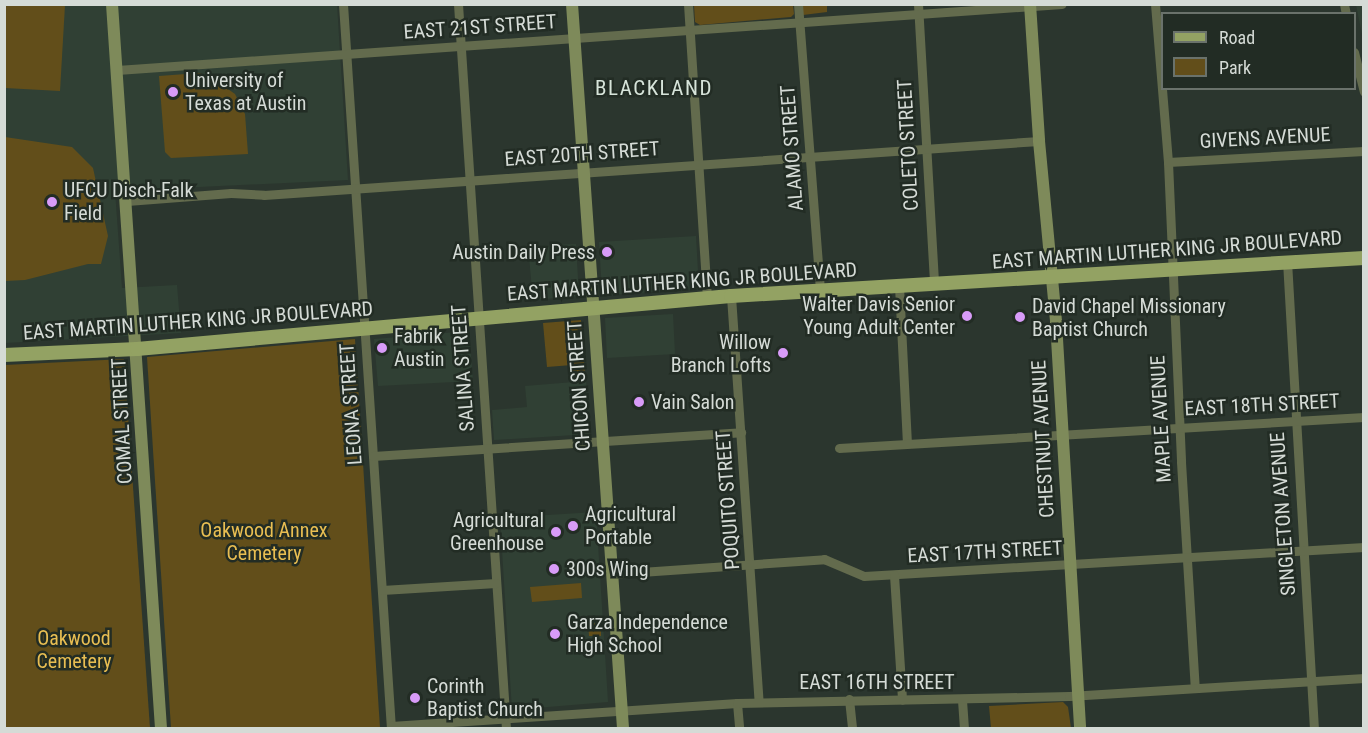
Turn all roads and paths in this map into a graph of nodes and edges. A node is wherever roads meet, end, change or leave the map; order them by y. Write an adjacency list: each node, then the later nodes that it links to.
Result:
1 (112, 4): 17 (street, COMAL STREET)
2 (343, 4): 15 (street, LEONA STREET)
3 (458, 4): 14 (street, SALINA STREET)
4 (572, 4): 13 (street, CHICON STREET)
5 (688, 4): 12 (street)
6 (798, 4): 11 (street, ALAMO STREET)
7 (1062, 4): 9 (street, EAST 21ST STREET)
8 (1155, 4): 18 (street, MAPLE AVENUE)
9 (1030, 6): 10 (street, EAST 21ST STREET); 21 (street, CHESTNUT AVENUE)
10 (918, 9): 11 (street, EAST 21ST STREET); 22 (street, COLETO STREET)
11 (801, 23): 12 (street, EAST 21ST STREET); 24 (street, ALAMO STREET)
12 (689, 30): 13 (street, EAST 21ST STREET); 26 (street)
13 (575, 39): 14 (street, EAST 21ST STREET); 27 (street, CHICON STREET)
14 (461, 47): 15 (street, EAST 21ST STREET); 28 (street, SALINA STREET)
15 (346, 54): 17 (street, EAST 21ST STREET); 29 (street, LEONA STREET)
16 (1356, 60): 20 (street)
17 (117, 70): 30 (street, COMAL STREET)
18 (1161, 77)
19 (1162, 90): 25 (street, MAPLE AVENUE)
20 (1364, 92)
21 (1039, 141): 22 (street, EAST 20TH STREET); 34 (street, CHESTNUT AVENUE)
22 (926, 149): 24 (street, EAST 20TH STREET); 35 (street, COLETO STREET)
23 (1364, 151): 25 (street, GIVENS AVENUE)
24 (810, 157): 26 (street, EAST 20TH STREET); 37 (street, ALAMO STREET)
25 (1168, 162): 33 (street, MAPLE AVENUE)
26 (698, 164): 27 (street, EAST 20TH STREET); 39 (street)
27 (584, 171): 28 (street, EAST 20TH STREET); 40 (street, CHICON STREET)
28 (468, 181): 29 (street, EAST 20TH STREET); 41 (street, SALINA STREET)
29 (355, 188): 30 (street, EAST 20TH STREET); 42 (street, LEONA STREET)
30 (127, 201): 43 (street, COMAL STREET)
31 (1364, 258): 32 (main road, EAST MARTIN LUTHER KING JR BOULEVARD)
32 (1287, 261): 33 (main road, EAST MARTIN LUTHER KING JR BOULEVARD); 46 (street, SINGLETON AVENUE)
33 (1172, 268): 34 (main road, EAST MARTIN LUTHER KING JR BOULEVARD); 47 (street, MAPLE AVENUE)
34 (1052, 278): 35 (main road, EAST MARTIN LUTHER KING JR BOULEVARD); 49 (street, CHESTNUT AVENUE)
35 (934, 284): 36 (main road, EAST MARTIN LUTHER KING JR BOULEVARD)
36 (899, 286): 37 (main road, EAST MARTIN LUTHER KING JR BOULEVARD); 51 (street)
37 (820, 290): 38 (main road, EAST MARTIN LUTHER KING JR BOULEVARD)
38 (731, 296): 39 (main road, EAST MARTIN LUTHER KING JR BOULEVARD); 48 (street, POQUITO STREET)
39 (707, 298): 40 (main road, EAST MARTIN LUTHER KING JR BOULEVARD)
40 (592, 308): 41 (main road, EAST MARTIN LUTHER KING JR BOULEVARD); 50 (street, CHICON STREET)
41 (478, 317): 42 (main road, EAST MARTIN LUTHER KING JR BOULEVARD); 53 (street, SALINA STREET)
42 (364, 328): 43 (main road, EAST MARTIN LUTHER KING JR BOULEVARD); 54 (street, LEONA STREET)
43 (137, 349): 44 (main road, EAST MARTIN LUTHER KING JR BOULEVARD); 76 (street, COMAL STREET)
44 (4, 355)
45 (1364, 417): 46 (street, EAST 18TH STREET)
46 (1295, 421): 47 (street, EAST 18TH STREET); 56 (street, SINGLETON AVENUE)
47 (1179, 428): 49 (street, EAST 18TH STREET); 57 (street, MAPLE AVENUE)
48 (741, 432): 50 (street); 58 (street, POQUITO STREET)
49 (1063, 433): 51 (street, EAST 18TH STREET); 59 (street, CHESTNUT AVENUE)
50 (603, 442): 53 (street); 60 (street, CHICON STREET)
51 (908, 443): 52 (street, EAST 18TH STREET)
52 (839, 448)
53 (487, 450): 54 (street); 62 (street, SALINA STREET)
54 (373, 456): 63 (street, LEONA STREET)
55 (1364, 547): 56 (street, EAST 17TH STREET)
56 (1304, 551): 57 (street, EAST 17TH STREET); 65 (street, SINGLETON AVENUE)
57 (1187, 557): 59 (street, EAST 17TH STREET); 66 (street, MAPLE AVENUE)
58 (751, 565): 60 (street, EAST 17TH STREET); 61 (street, EAST 17TH STREET); 71 (street, POQUITO STREET)
59 (1069, 565): 61 (street, EAST 17TH STREET); 67 (street, CHESTNUT AVENUE)
60 (612, 574): 73 (street, CHICON STREET)
61 (894, 574): 69 (street)
62 (496, 583): 63 (street); 74 (street, SALINA STREET)
63 (382, 590): 75 (street, LEONA STREET)
64 (1364, 678): 65 (street, EAST 16TH STREET)
65 (1311, 681): 66 (street, EAST 16TH STREET); 82 (street, SINGLETON AVENUE)
66 (1195, 688): 67 (street, EAST 16TH STREET)
67 (1078, 695): 70 (street, EAST 16TH STREET); 81 (street, CHESTNUT AVENUE)
68 (849, 699): 69 (street, EAST 16TH STREET); 71 (street, EAST 16TH STREET); 79 (street)
69 (902, 700): 70 (street, EAST 16TH STREET)
70 (962, 700): 80 (street)
71 (759, 702): 72 (street, EAST 16TH STREET)
72 (737, 703): 73 (street, EAST 16TH STREET); 78 (street)
73 (622, 711): 74 (street, EAST 16TH STREET); 77 (street, CHICON STREET)
74 (506, 724): 75 (street, EAST 16TH STREET)
75 (391, 727)
76 (160, 729)
77 (623, 729)
78 (739, 729)
79 (852, 729)
80 (964, 729)
81 (1080, 729)
82 (1314, 729)

